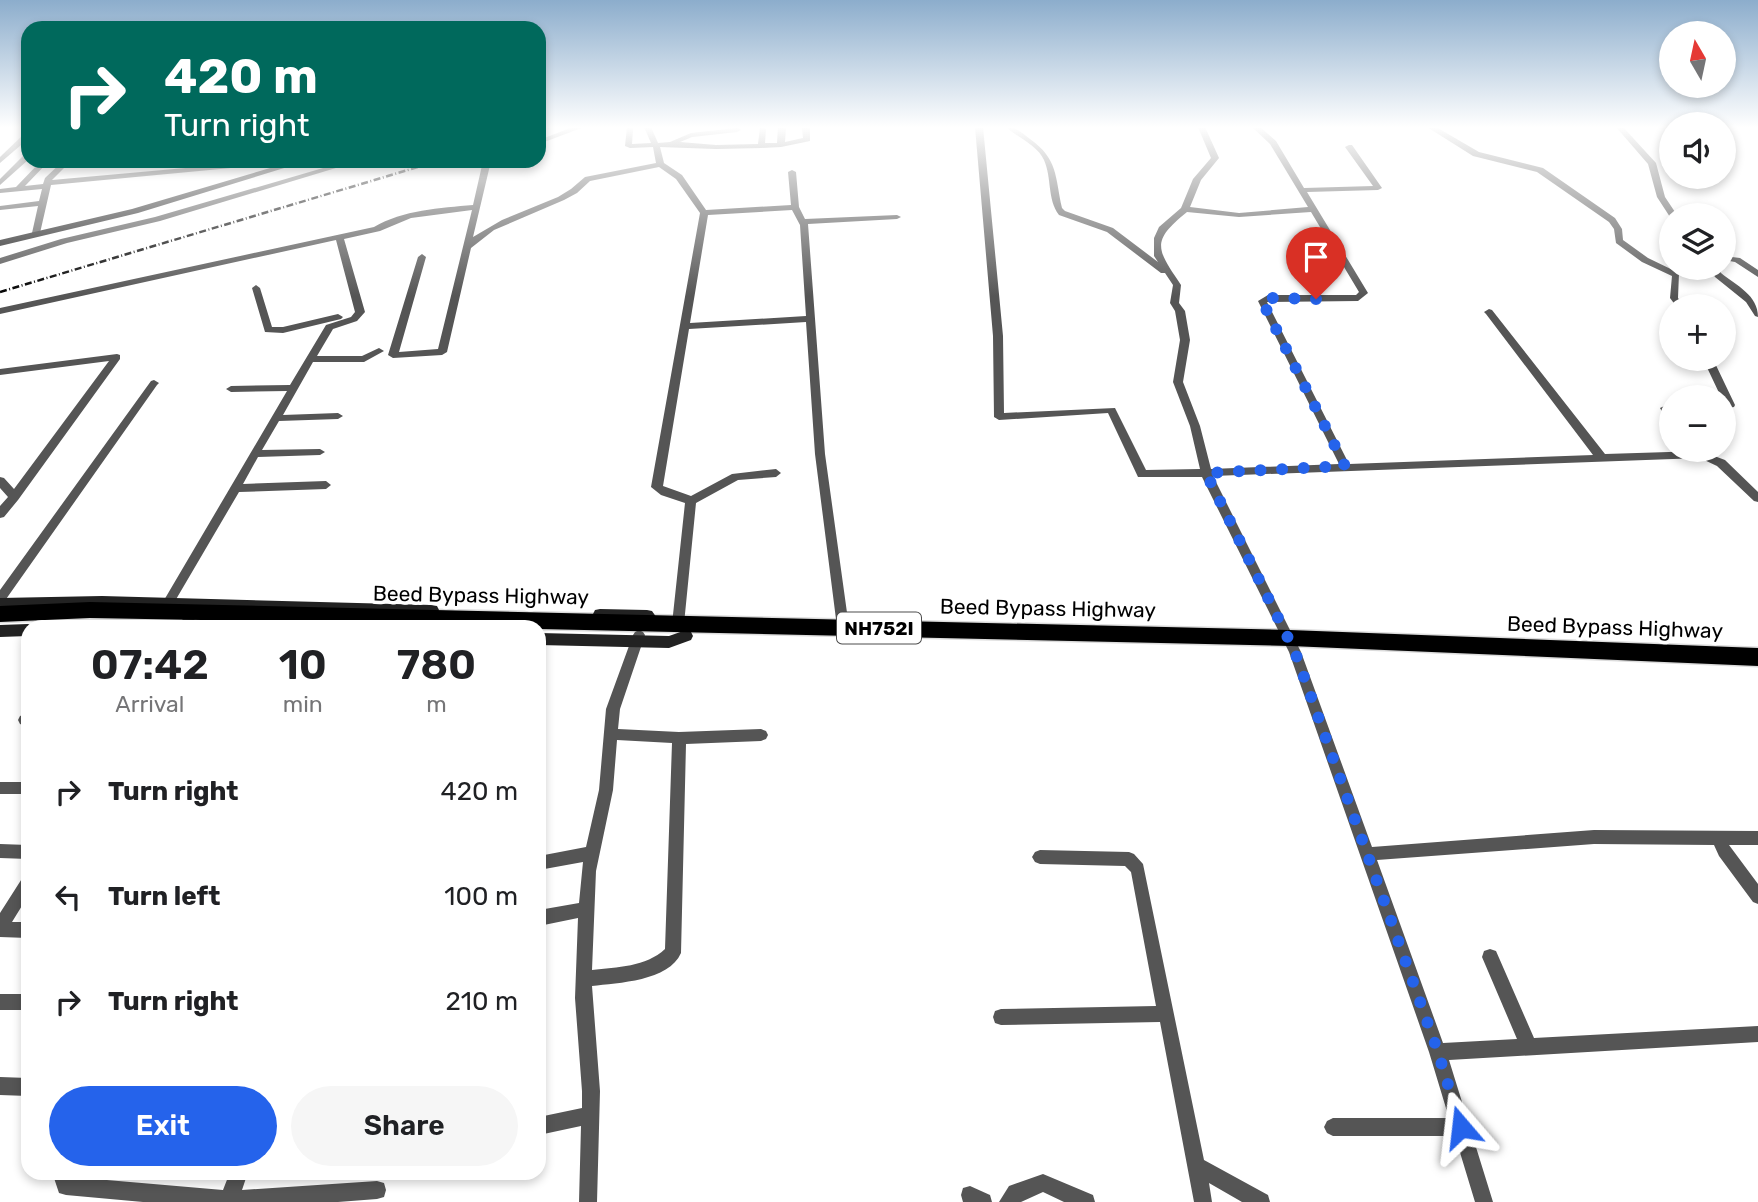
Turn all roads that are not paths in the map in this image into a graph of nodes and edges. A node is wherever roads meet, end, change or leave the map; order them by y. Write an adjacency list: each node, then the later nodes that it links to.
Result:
1 (24, 183): 18 (street)
2 (66, 183): 17 (street)
3 (218, 183): 32 (street)
4 (229, 183): 32 (street)
5 (280, 183): 38 (street)
6 (482, 183): 24 (street)
7 (582, 183): 35 (street)
8 (683, 183): 29 (street)
9 (793, 183): 25 (street)
10 (984, 183): 65 (street)
11 (1053, 183): 40 (street)
12 (1195, 183): 27 (street)
13 (1297, 183): 19 (street)
14 (1375, 183): 19 (street)
15 (1559, 183): 43 (street)
16 (1657, 183): 22 (street)
17 (48, 185): 18 (street); 21 (street)
18 (18, 190): 20 (street); 23 (street)
19 (1301, 190): 28 (street)
20 (0, 191)
21 (41, 203): 23 (street); 32 (street)
22 (1665, 203)
23 (11, 207): 26 (street)
24 (477, 207): 33 (street); 35 (street)
25 (796, 207): 29 (street); 31 (street)
26 (0, 208)
27 (1185, 209): 28 (street); 40 (street)
28 (1314, 209): 63 (street)
29 (704, 213): 49 (street)
30 (897, 217): 31 (street)
31 (802, 222): 48 (street)
32 (36, 231): 34 (street)
33 (339, 237): 44 (street); 45 (street)
34 (0, 241)
35 (468, 247): 36 (street)
36 (422, 257)
37 (1736, 260): 39 (street)
38 (0, 261)
39 (1758, 274)
40 (1170, 276): 65 (street)
41 (1724, 280): 47 (street)
42 (256, 288): 45 (street)
43 (1674, 294)
44 (0, 311)
45 (360, 312): 51 (street)
46 (1489, 312): 61 (street)
47 (1758, 314)
48 (810, 319): 49 (street); 79 (street)
49 (685, 326): 71 (street)
50 (379, 351): 51 (street)
51 (310, 359): 54 (street)
52 (2, 375): 69 (street)
53 (154, 383): 73 (street)
54 (293, 388): 55 (street); 57 (street)
55 (231, 389)
56 (338, 416): 57 (street)
57 (276, 418): 59 (street)
58 (320, 452): 59 (street)
59 (255, 454): 68 (street)
60 (1659, 455): 61 (street)
61 (1601, 457): 63 (street)
62 (1716, 462): 70 (street)
63 (1345, 466): 65 (street)
64 (776, 472): 71 (street)
65 (1206, 473): 86 (street)
66 (0, 481): 69 (street)
67 (326, 485): 68 (street)
68 (235, 488): 74 (street)
69 (14, 497): 72 (street)
70 (1758, 498)
71 (691, 501): 81 (street)
72 (0, 514)
73 (0, 601): 74 (street)
74 (166, 608): 75 (highway, Beed Bypass Highway / NH752I); 76 (highway, Beed Bypass Highway / NH752I); 84 (street)
75 (0, 614)
76 (185, 620)
77 (21, 625): 78 (highway, Beed Bypass Highway / NH752I)
78 (0, 628): 80 (street)
79 (842, 628): 81 (highway, Beed Bypass Highway / NH752I); 86 (highway, Beed Bypass Highway / NH752I)
80 (21, 630)
81 (682, 630): 84 (highway, Beed Bypass Highway / NH752I); 86 (highway, Beed Bypass Highway / NH752I)
82 (546, 631): 84 (highway, Beed Bypass Highway / NH752I)
83 (546, 633): 84 (highway, Beed Bypass Highway / NH752I)
84 (643, 633): 85 (street); 89 (street)
85 (546, 639)
86 (1293, 645): 87 (highway, Beed Bypass Highway / NH752I); 88 (highway, Beed Bypass Highway / NH752I); 99 (street)
87 (1758, 657)
88 (1758, 670)
89 (611, 734): 91 (street); 98 (street)
90 (761, 735): 91 (street)
91 (679, 738): 109 (street)
92 (0, 788): 93 (street)
93 (21, 788)
94 (1719, 838): 95 (street); 99 (street); 103 (street)
95 (1758, 838)
96 (0, 852): 97 (street)
97 (21, 852)
98 (592, 853): 101 (street); 104 (street)
99 (1366, 854): 116 (street)
100 (1040, 857): 112 (street)
101 (546, 862)
102 (21, 894): 106 (street)
103 (1758, 897)
104 (586, 909): 105 (street); 109 (street)
105 (546, 917)
106 (0, 928): 107 (street)
107 (21, 930)
108 (1490, 957): 115 (street)
109 (583, 979): 119 (street)
110 (0, 1002): 111 (street)
111 (21, 1002)
112 (1166, 1014): 113 (street); 123 (street)
113 (1001, 1017)
114 (1758, 1034): 115 (street)
115 (1529, 1047): 116 (street)
116 (1438, 1052): 122 (street)
117 (0, 1086): 118 (street)
118 (21, 1087)
119 (590, 1115): 120 (street); 128 (street)
120 (546, 1124)
121 (1334, 1126): 122 (street)
122 (1461, 1127): 133 (street)
123 (1196, 1166): 131 (street); 132 (street)
124 (64, 1180): 127 (street)
125 (236, 1180): 127 (street)
126 (377, 1190): 127 (street)
127 (229, 1201)
128 (588, 1202)
129 (1008, 1202): 130 (street)
130 (1086, 1202)
131 (1203, 1202)
132 (1261, 1202)
133 (1484, 1202)

